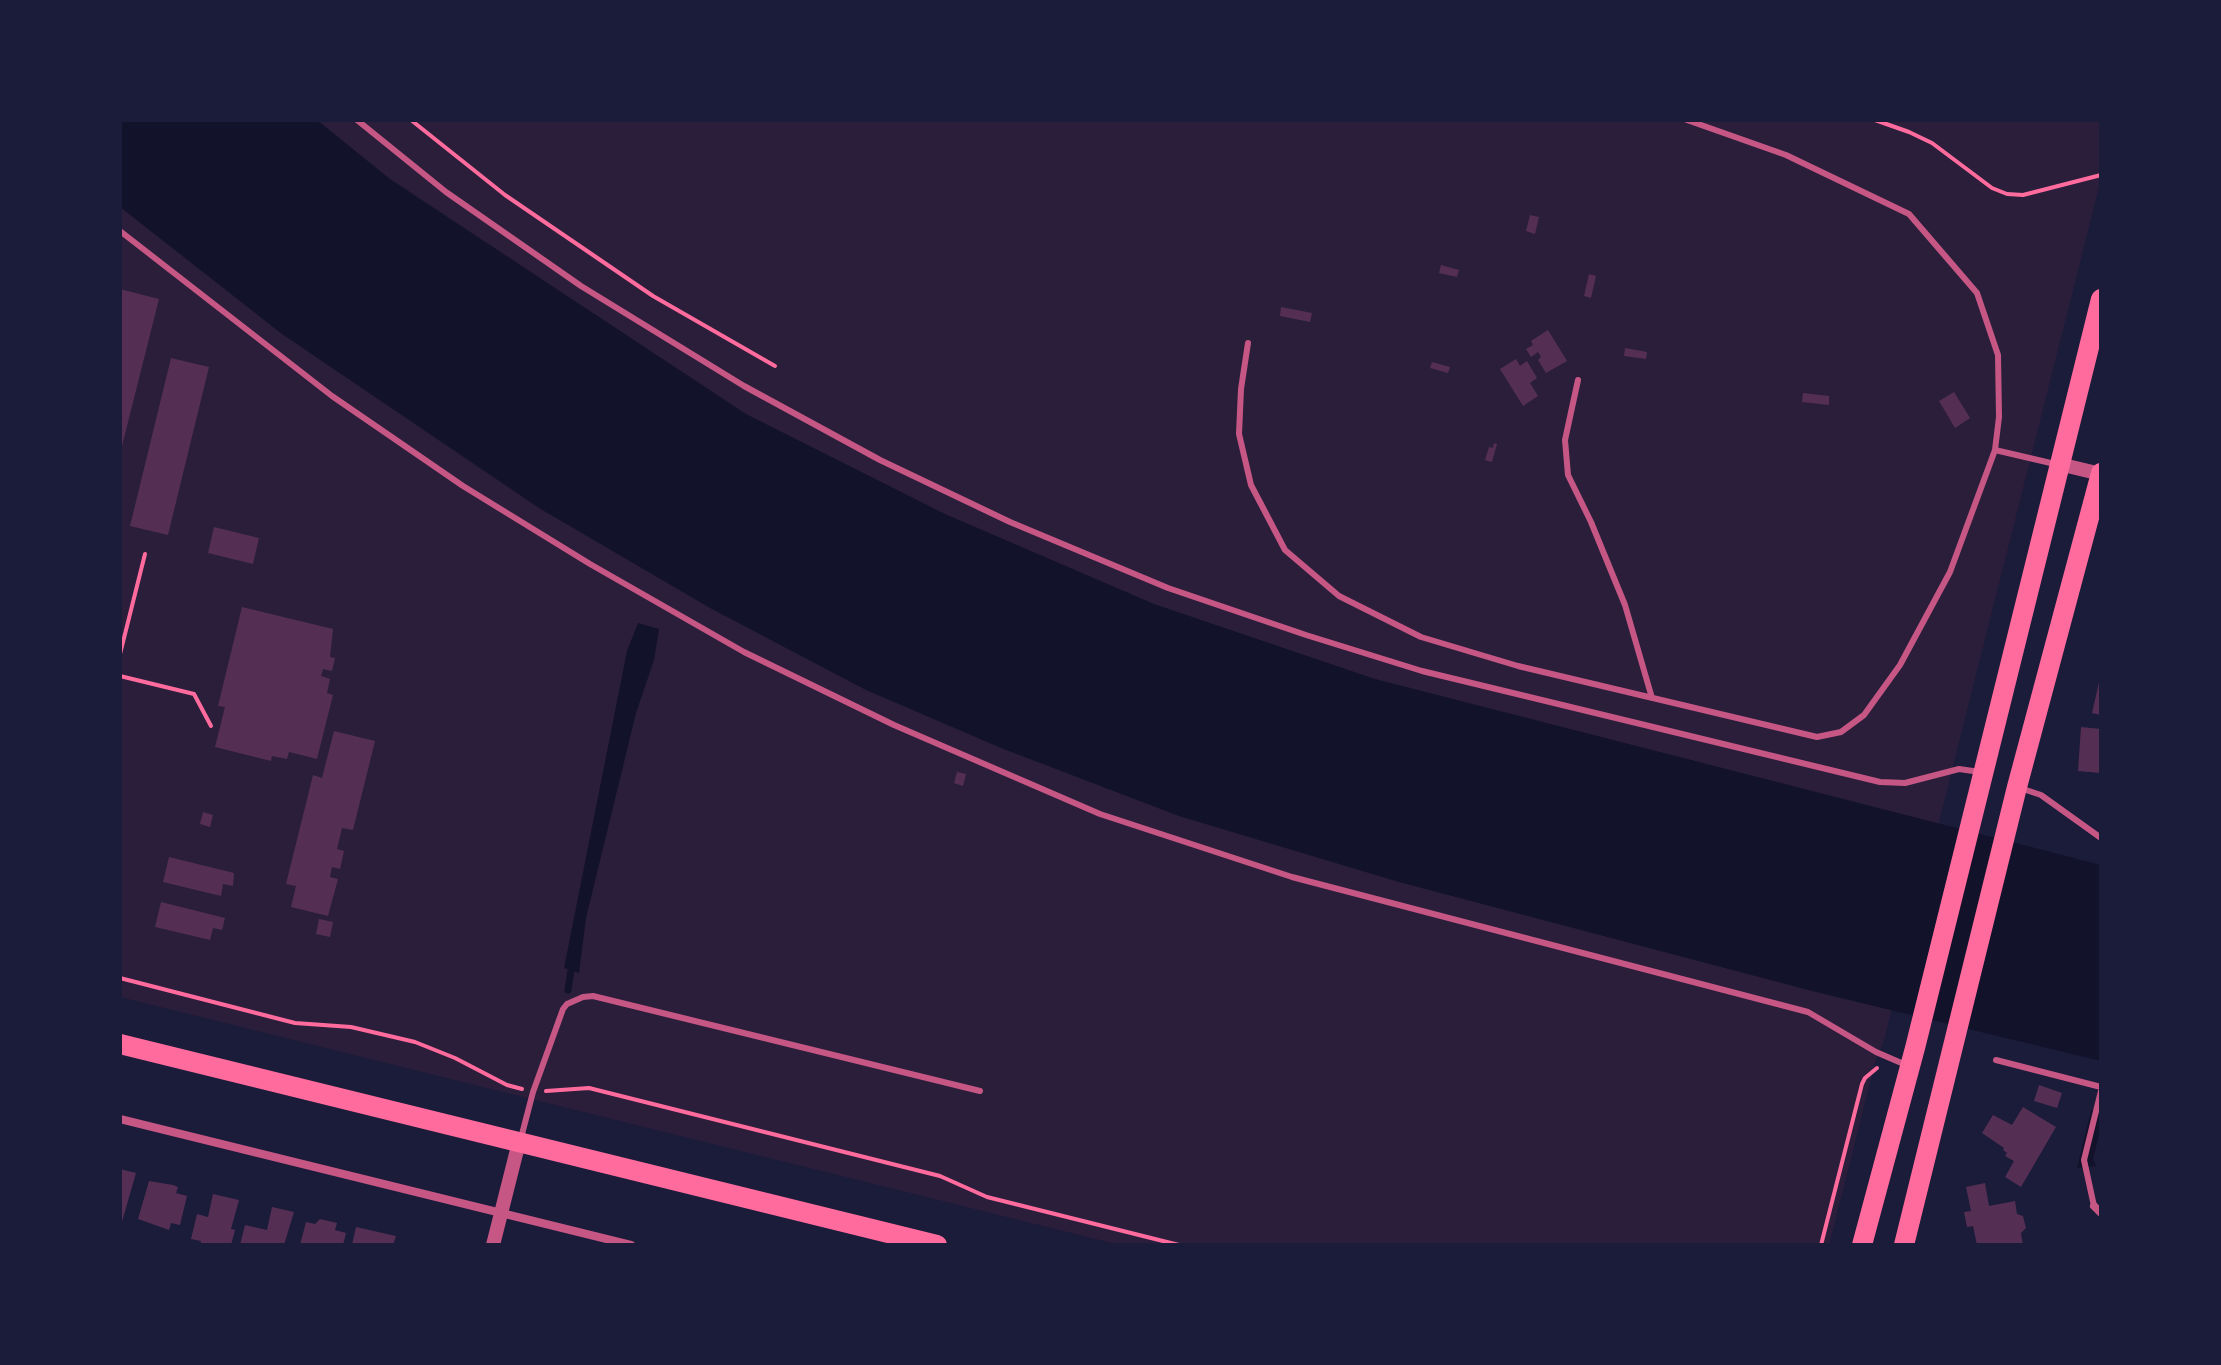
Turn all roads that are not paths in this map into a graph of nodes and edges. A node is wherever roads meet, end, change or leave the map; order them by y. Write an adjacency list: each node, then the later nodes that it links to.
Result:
1 (357, 120): 11 (lane)
2 (1687, 120): 7 (lane)
3 (120, 231): 15 (lane)
4 (2101, 299): 8 (main road)
5 (1248, 343): 10 (lane)
6 (1578, 380): 10 (lane)
7 (1995, 450): 8 (lane); 10 (lane)
8 (2059, 464): 9 (street); 11 (main road)
9 (2101, 474): 12 (main road)
10 (1652, 698)
11 (1984, 772): 15 (main road)
12 (2015, 797): 13 (lane); 27 (main road)
13 (2101, 838)
14 (120, 1044): 20 (main road)
15 (1912, 1057): 26 (main road)
16 (1996, 1060): 17 (lane)
17 (2101, 1089): 21 (lane)
18 (980, 1091): 20 (lane)
19 (120, 1119): 22 (street)
20 (519, 1142): 22 (street); 25 (main road)
21 (2098, 1209)
22 (501, 1213): 23 (street); 24 (street)
23 (493, 1245)
24 (631, 1245)
25 (937, 1245)
26 (1862, 1245)
27 (1904, 1245)

